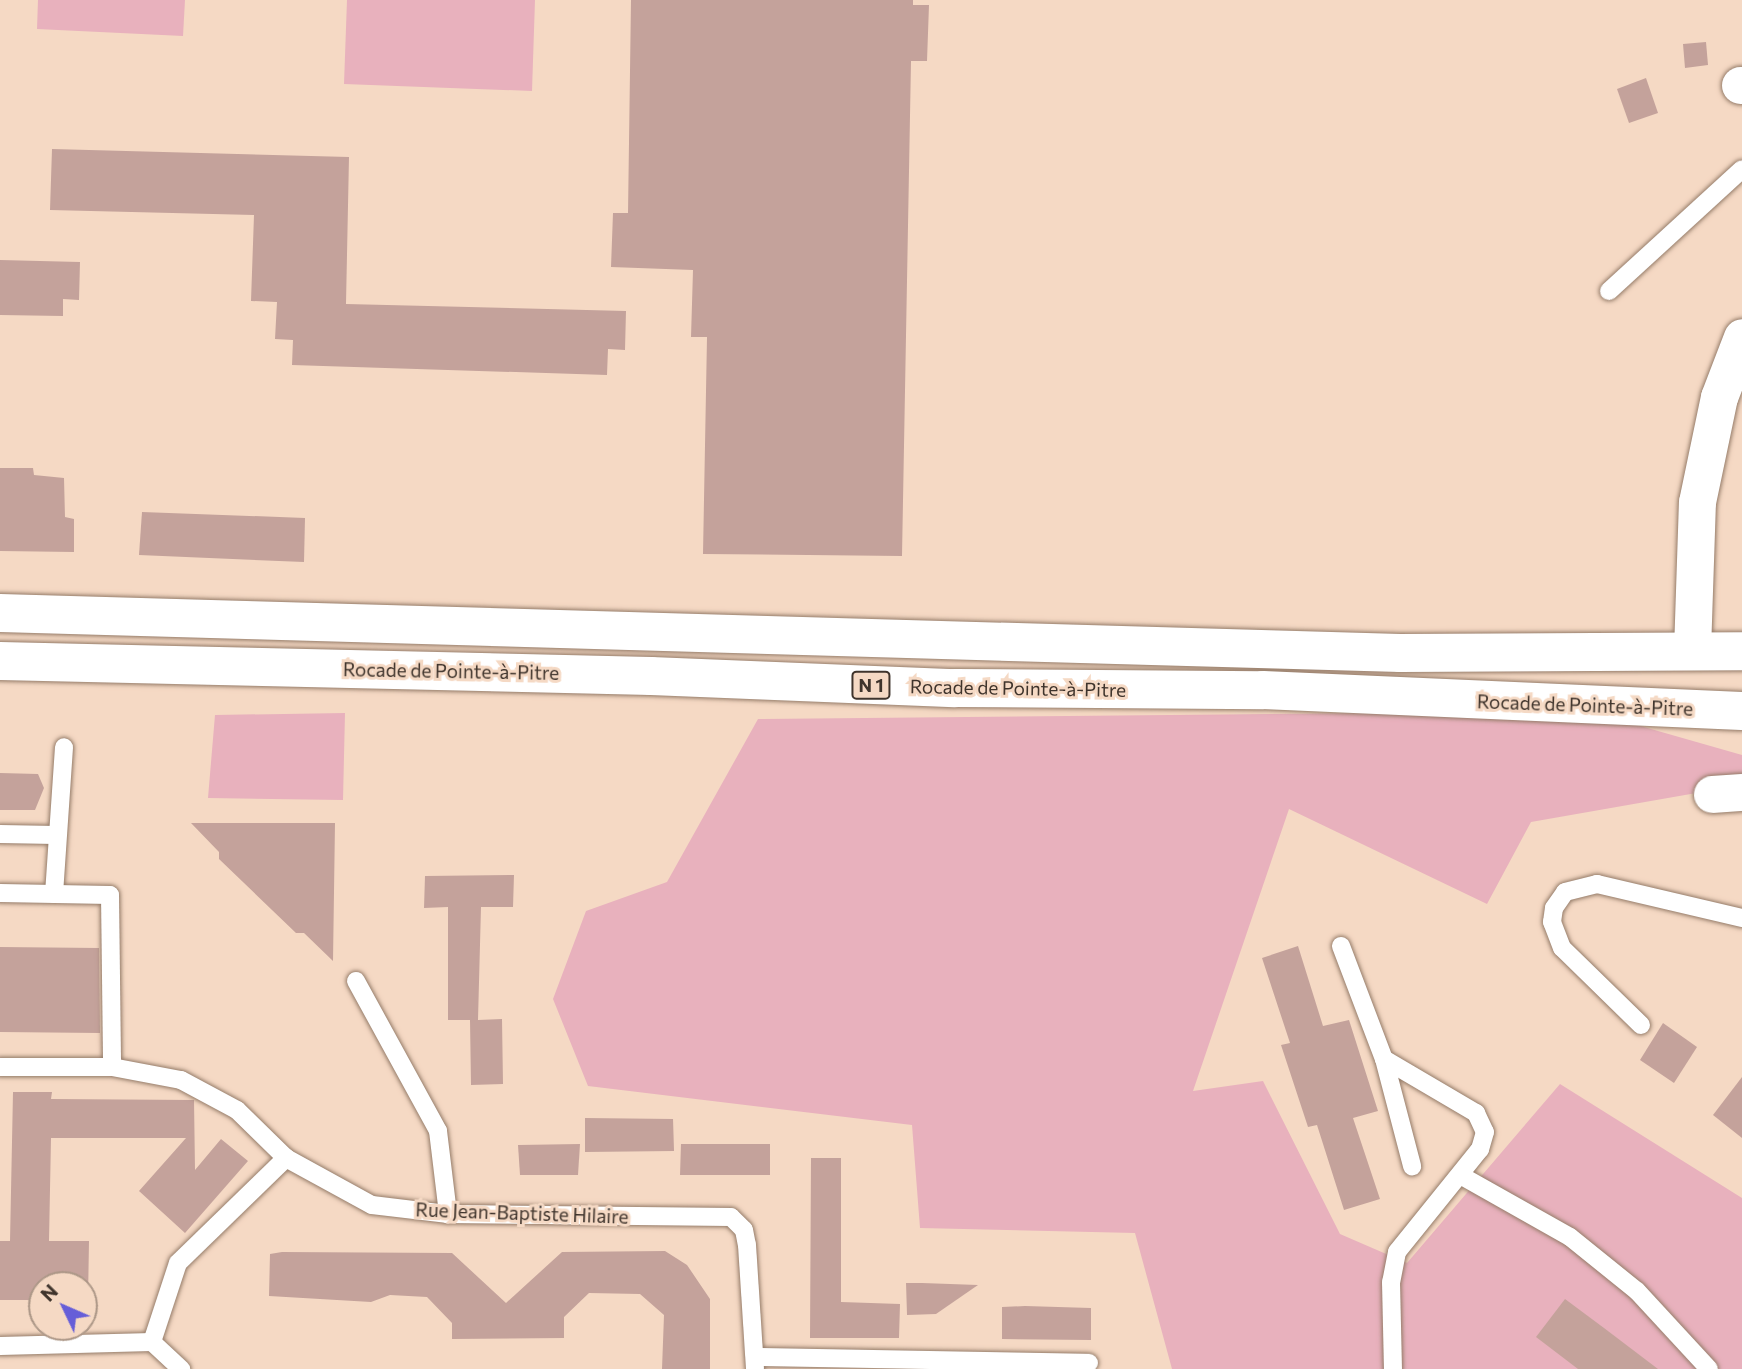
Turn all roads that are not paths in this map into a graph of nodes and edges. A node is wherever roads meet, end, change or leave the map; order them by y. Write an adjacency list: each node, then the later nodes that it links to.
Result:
1 (1742, 169): 2 (lane)
2 (1609, 291)
3 (1742, 337): 7 (street)
4 (0, 601): 6 (highway)
5 (0, 613): 6 (highway)
6 (82, 617): 7 (highway)
7 (1692, 651): 8 (highway)
8 (1742, 651)
9 (0, 661): 10 (highway, Rocade de Pointe-à-Pitre / N 1)
10 (83, 663): 11 (highway); 12 (highway, Rocade de Pointe-à-Pitre / N 1)
11 (0, 687)
12 (1742, 711)
13 (64, 747): 15 (lane)
14 (0, 834): 15 (lane)
15 (56, 835): 17 (lane)
16 (0, 893): 17 (lane)
17 (54, 894): 24 (lane)
18 (1742, 918): 21 (lane)
19 (1341, 946): 22 (lane)
20 (356, 981): 28 (lane)
21 (1641, 1025)
22 (1384, 1059): 26 (lane); 27 (lane)
23 (0, 1067): 24 (lane, Rue Jean-Baptiste Hilaire)
24 (112, 1067): 25 (lane, Rue Jean-Baptiste Hilaire)
25 (286, 1158): 28 (lane, Rue Jean-Baptiste Hilaire); 29 (lane)
26 (1412, 1166)
27 (1460, 1175): 34 (lane); 35 (lane)
28 (448, 1214): 31 (lane, Rue Jean-Baptiste Hilaire)
29 (152, 1342): 30 (lane); 33 (lane)
30 (0, 1346)
31 (756, 1363): 32 (lane)
32 (1089, 1363)
33 (181, 1369)
34 (1393, 1369)
35 (1709, 1369)

